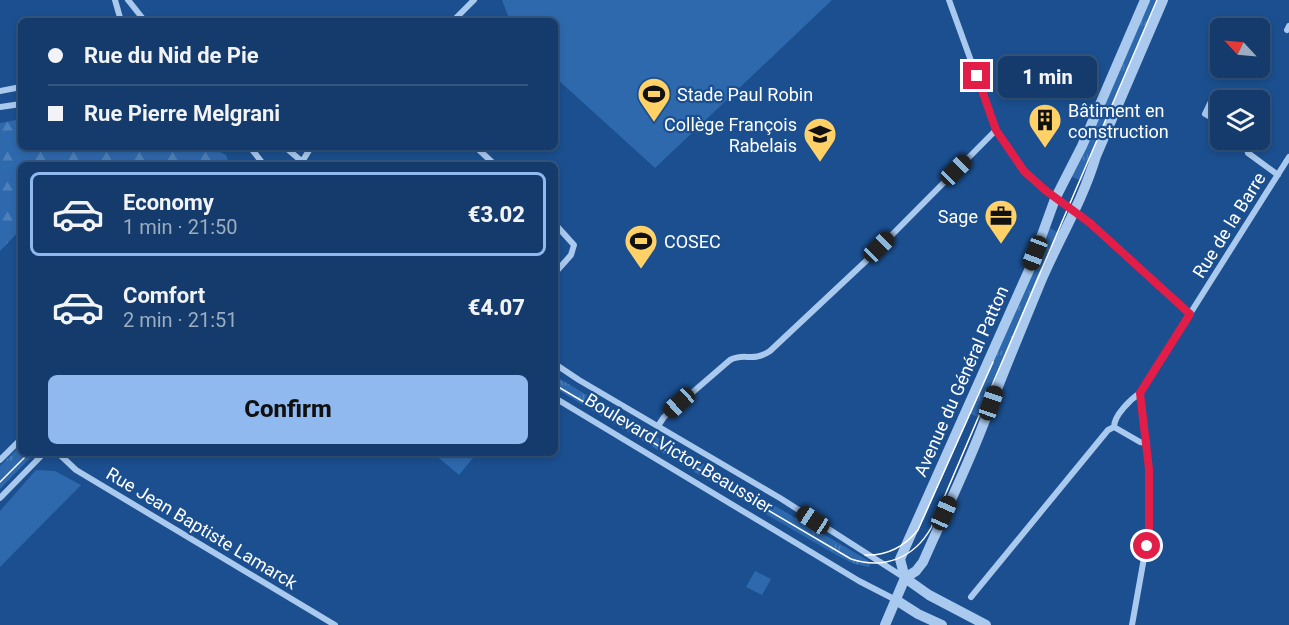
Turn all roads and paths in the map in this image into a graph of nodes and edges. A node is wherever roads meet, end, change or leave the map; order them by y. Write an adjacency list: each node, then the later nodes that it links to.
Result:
1 (115, 0): 7 (street)
2 (128, 0): 8 (street)
3 (474, 0): 9 (street)
4 (949, 0): 16 (street)
5 (1145, 0): 26 (street, Avenue du Général Patton)
6 (1163, 0): 27 (street, Avenue du Général Patton)
7 (120, 18)
8 (144, 18)
9 (456, 18)
10 (18, 88): 11 (street)
11 (0, 91)
12 (1210, 103): 15 (street)
13 (18, 104): 14 (street)
14 (0, 107)
15 (1210, 117)
16 (996, 130): 26 (street); 34 (street)
17 (252, 150): 22 (street)
18 (288, 150): 23 (street)
19 (479, 150): 24 (street)
20 (1247, 150): 25 (street)
21 (1289, 157): 25 (street, Rue de la Barre)
22 (262, 162)
23 (299, 162)
24 (492, 162)
25 (1278, 175): 30 (street, Rue de la Barre)
26 (1055, 198): 27 (street); 42 (street, Avenue du Général Patton)
27 (1075, 212): 30 (street); 42 (street, Avenue du Général Patton)
28 (558, 227): 29 (street)
29 (558, 270)
30 (1190, 314): 32 (street, Rue de la Barre)
31 (558, 366): 34 (street, Boulevard Victor Beaussier)
32 (1140, 393): 35 (street, Rue de la Barre); 37 (street)
33 (558, 400): 44 (street, Boulevard Victor Beaussier)
34 (658, 426): 42 (street, Boulevard Victor Beaussier)
35 (1113, 427): 37 (street); 43 (street, Rue de la Barre)
36 (18, 442): 40 (street)
37 (1146, 443): 49 (street)
38 (41, 456): 41 (street)
39 (61, 456): 45 (street, Rue Jean Baptiste Lamarck)
40 (0, 460)
41 (0, 498)
42 (905, 578): 44 (street, Avenue du Général Patton); 48 (street, Boulevard Victor Beaussier)
43 (971, 597)
44 (896, 600): 46 (street, Avenue du Général Patton); 47 (street, Boulevard Victor Beaussier)
45 (335, 625)
46 (885, 625)
47 (942, 625)
48 (986, 625)
49 (1132, 625)

